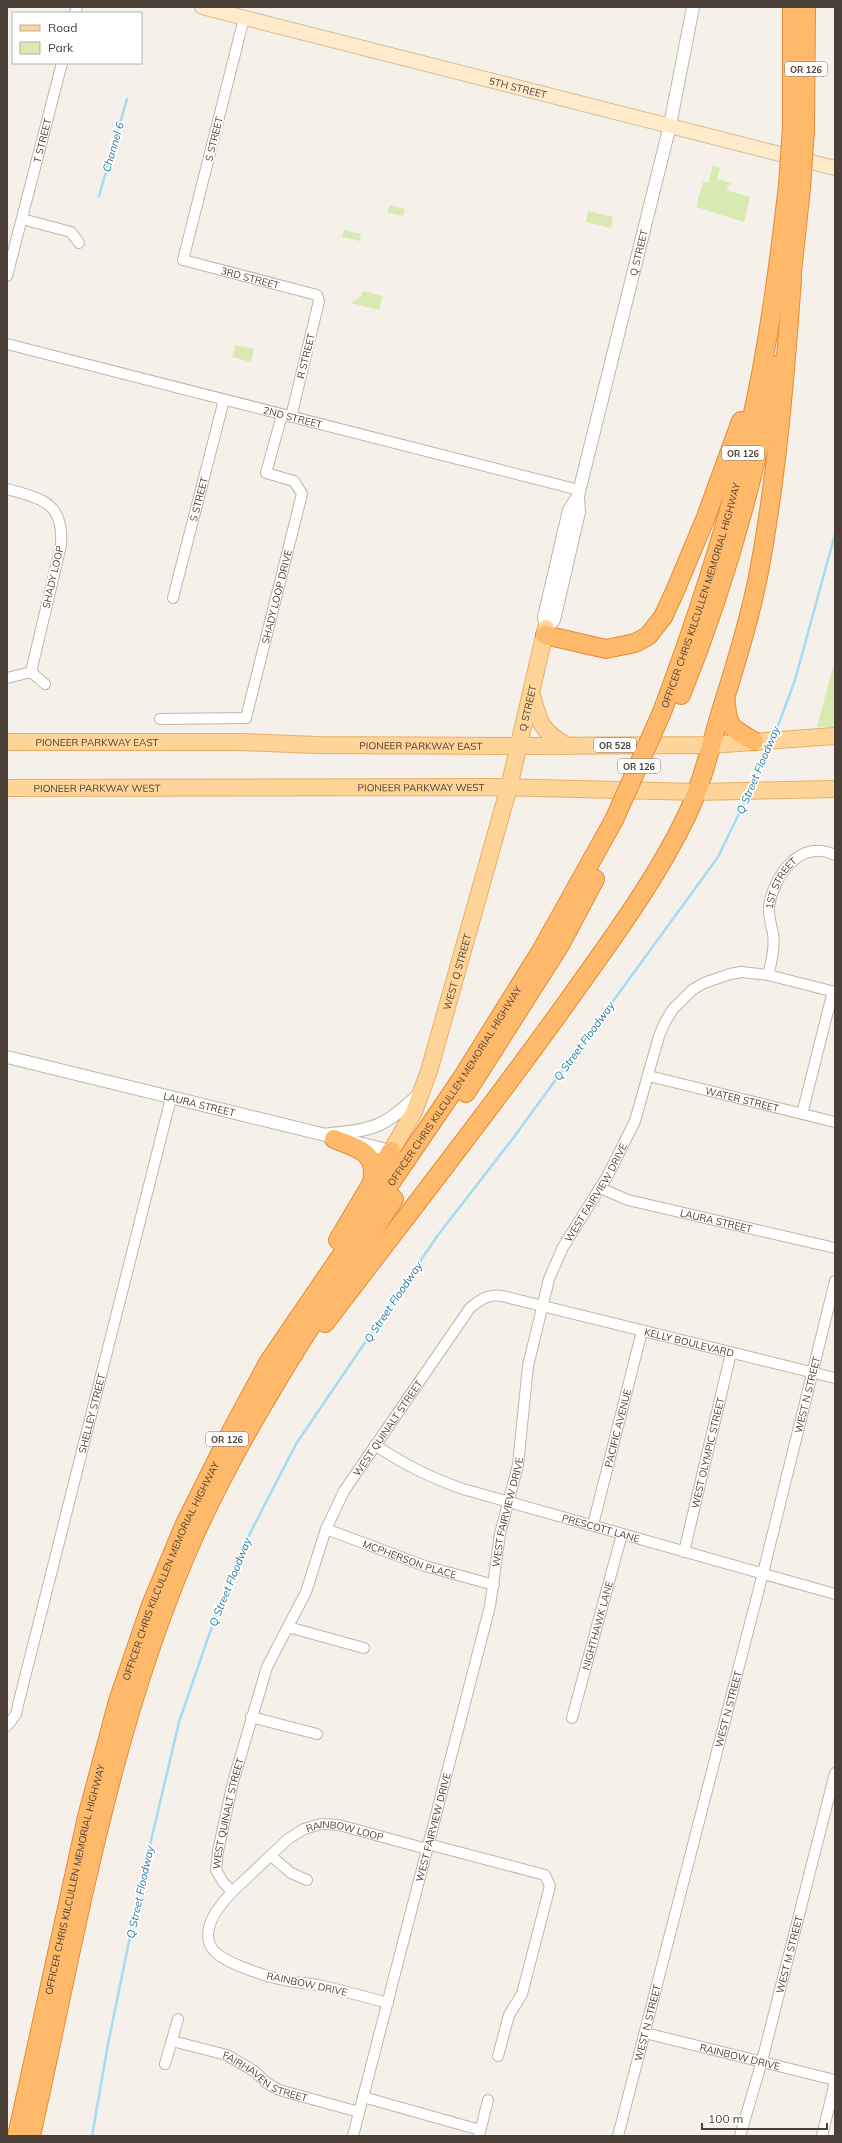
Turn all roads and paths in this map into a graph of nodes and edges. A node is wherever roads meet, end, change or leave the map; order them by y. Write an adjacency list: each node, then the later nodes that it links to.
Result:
1 (202, 7): 5 (main road, 5TH STREET)
2 (693, 7): 8 (street, Q STREET)
3 (792, 7): 9 (highway, OFFICER CHRIS KILCULLEN MEMORIAL HIGHWAY / OR 126)
4 (806, 7): 9 (highway, OFFICER CHRIS KILCULLEN MEMORIAL HIGHWAY / OR 126)
5 (216, 9): 6 (main road, 5TH STREET)
6 (244, 18): 8 (main road, 5TH STREET); 13 (street, S STREET)
7 (62, 64): 11 (street, T STREET)
8 (670, 125): 10 (main road, 5TH STREET); 21 (street, Q STREET)
9 (799, 128): 15 (highway, OFFICER CHRIS KILCULLEN MEMORIAL HIGHWAY / OR 126, bridge)
10 (835, 168)
11 (22, 219): 12 (street); 14 (street, T STREET)
12 (79, 242)
13 (183, 260): 16 (street, 3RD STREET)
14 (7, 276)
15 (785, 278): 23 (highway); 28 (highway); 40 (highway, OFFICER CHRIS KILCULLEN MEMORIAL HIGHWAY / OR 126)
16 (317, 295): 19 (street, R STREET)
17 (7, 344): 18 (street, 2ND STREET)
18 (224, 400): 19 (street, 2ND STREET); 22 (street, S STREET)
19 (286, 416): 21 (street, 2ND STREET); 29 (street, SHADY LOOP DRIVE)
20 (7, 489): 24 (street, SHADY LOOP)
21 (579, 493): 23 (street, Q STREET)
22 (173, 598)
23 (546, 632): 27 (main road, Q STREET)
24 (30, 672): 25 (street); 26 (street)
25 (7, 678)
26 (45, 684)
27 (532, 692): 34 (main road, Q STREET); 35 (main road)
28 (726, 695): 31 (highway); 33 (highway)
29 (160, 719)
30 (835, 736): 31 (main road, PIONEER PARKWAY EAST / OR 528)
31 (754, 741): 33 (main road, PIONEER PARKWAY EAST / OR 528)
32 (7, 742): 34 (main road, PIONEER PARKWAY EAST)
33 (711, 744): 35 (main road, PIONEER PARKWAY EAST / OR 528); 39 (highway)
34 (519, 746): 35 (main road, PIONEER PARKWAY EAST / OR 528); 37 (main road, Q STREET)
35 (568, 746)
36 (7, 788): 37 (main road, PIONEER PARKWAY WEST)
37 (509, 788): 39 (main road, PIONEER PARKWAY WEST); 46 (main road, WEST Q STREET)
38 (835, 789): 39 (main road, PIONEER PARKWAY WEST)
39 (697, 792): 63 (highway)
40 (621, 820): 60 (highway, OFFICER CHRIS KILCULLEN MEMORIAL HIGHWAY / OR 126); 63 (highway, OFFICER CHRIS KILCULLEN MEMORIAL HIGHWAY / OR 126)
41 (835, 855): 42 (street, 1ST STREET)
42 (768, 975): 43 (street, WEST FAIRVIEW DRIVE); 45 (street, WEST FAIRVIEW DRIVE)
43 (834, 992): 48 (street)
44 (7, 1057): 47 (street, LAURA STREET)
45 (649, 1076): 48 (street, WATER STREET); 54 (street, WEST FAIRVIEW DRIVE)
46 (423, 1091): 50 (street); 52 (main road, WEST Q STREET)
47 (172, 1098): 50 (street, LAURA STREET); 77 (street, SHELLEY STREET)
48 (802, 1114): 49 (street, WATER STREET)
49 (835, 1122)
50 (316, 1134): 51 (street, LAURA STREET)
51 (334, 1139): 52 (street, LAURA STREET); 53 (highway)
52 (391, 1151): 53 (highway)
53 (372, 1183): 60 (highway)
54 (600, 1188): 55 (street, LAURA STREET); 57 (street, WEST FAIRVIEW DRIVE)
55 (835, 1248)
56 (835, 1281): 61 (street, WEST N STREET)
57 (543, 1306): 58 (street, KELLY BOULEVARD); 64 (street, WEST QUINALT STREET); 65 (street, WEST FAIRVIEW DRIVE)
58 (642, 1331): 59 (street, KELLY BOULEVARD); 66 (street, PACIFIC AVENUE)
59 (731, 1353): 61 (street, KELLY BOULEVARD); 69 (street, WEST OLYMPIC STREET)
60 (268, 1363): 96 (highway, OFFICER CHRIS KILCULLEN MEMORIAL HIGHWAY / OR 126)
61 (812, 1372): 62 (street, KELLY BOULEVARD); 70 (street, WEST N STREET)
62 (835, 1378)
63 (257, 1413): 97 (highway, OFFICER CHRIS KILCULLEN MEMORIAL HIGHWAY / OR 126)
64 (374, 1445): 65 (street, PRESCOTT LANE); 67 (street, WEST QUINALT STREET)
65 (508, 1502): 66 (street, PRESCOTT LANE); 71 (street, WEST FAIRVIEW DRIVE)
66 (593, 1525): 68 (street, PRESCOTT LANE)
67 (326, 1529): 71 (street, MCPHERSON PLACE); 73 (street, WEST QUINALT STREET)
68 (622, 1534): 69 (street, PRESCOTT LANE); 76 (street, NIGHTHAWK LANE)
69 (684, 1552): 70 (street, PRESCOTT LANE)
70 (763, 1573): 72 (street, PRESCOTT LANE); 86 (street, WEST N STREET)
71 (494, 1585): 80 (street, WEST FAIRVIEW DRIVE)
72 (835, 1594)
73 (288, 1627): 74 (street); 75 (street, WEST QUINALT STREET)
74 (364, 1648)
75 (251, 1717): 78 (street); 83 (street, WEST QUINALT STREET)
76 (572, 1718)
77 (7, 1726)
78 (317, 1734)
79 (835, 1773): 89 (street, WEST M STREET)
80 (428, 1846): 81 (street, RAINBOW LOOP); 84 (street, WEST FAIRVIEW DRIVE); 88 (street)
81 (271, 1856): 82 (street); 83 (street, RAINBOW LOOP)
82 (307, 1880)
83 (232, 1892): 84 (street, RAINBOW DRIVE)
84 (388, 2003): 92 (street, WEST FAIRVIEW DRIVE)
85 (178, 2019): 87 (street)
86 (645, 2032): 89 (street, RAINBOW DRIVE); 99 (street, WEST N STREET)
87 (172, 2041): 90 (street); 94 (street, FAIRHAVEN STREET)
88 (498, 2056)
89 (762, 2061): 91 (street, RAINBOW DRIVE); 100 (street, WEST M STREET)
90 (165, 2064)
91 (835, 2081): 101 (street)
92 (363, 2097): 94 (street, WEST FAIRVIEW DRIVE); 95 (street)
93 (488, 2100): 95 (street)
94 (359, 2112): 98 (street, WEST FAIRVIEW DRIVE)
95 (480, 2133)
96 (17, 2136)
97 (30, 2136)
98 (353, 2136)
99 (618, 2136)
100 (740, 2136)
101 (822, 2136)

